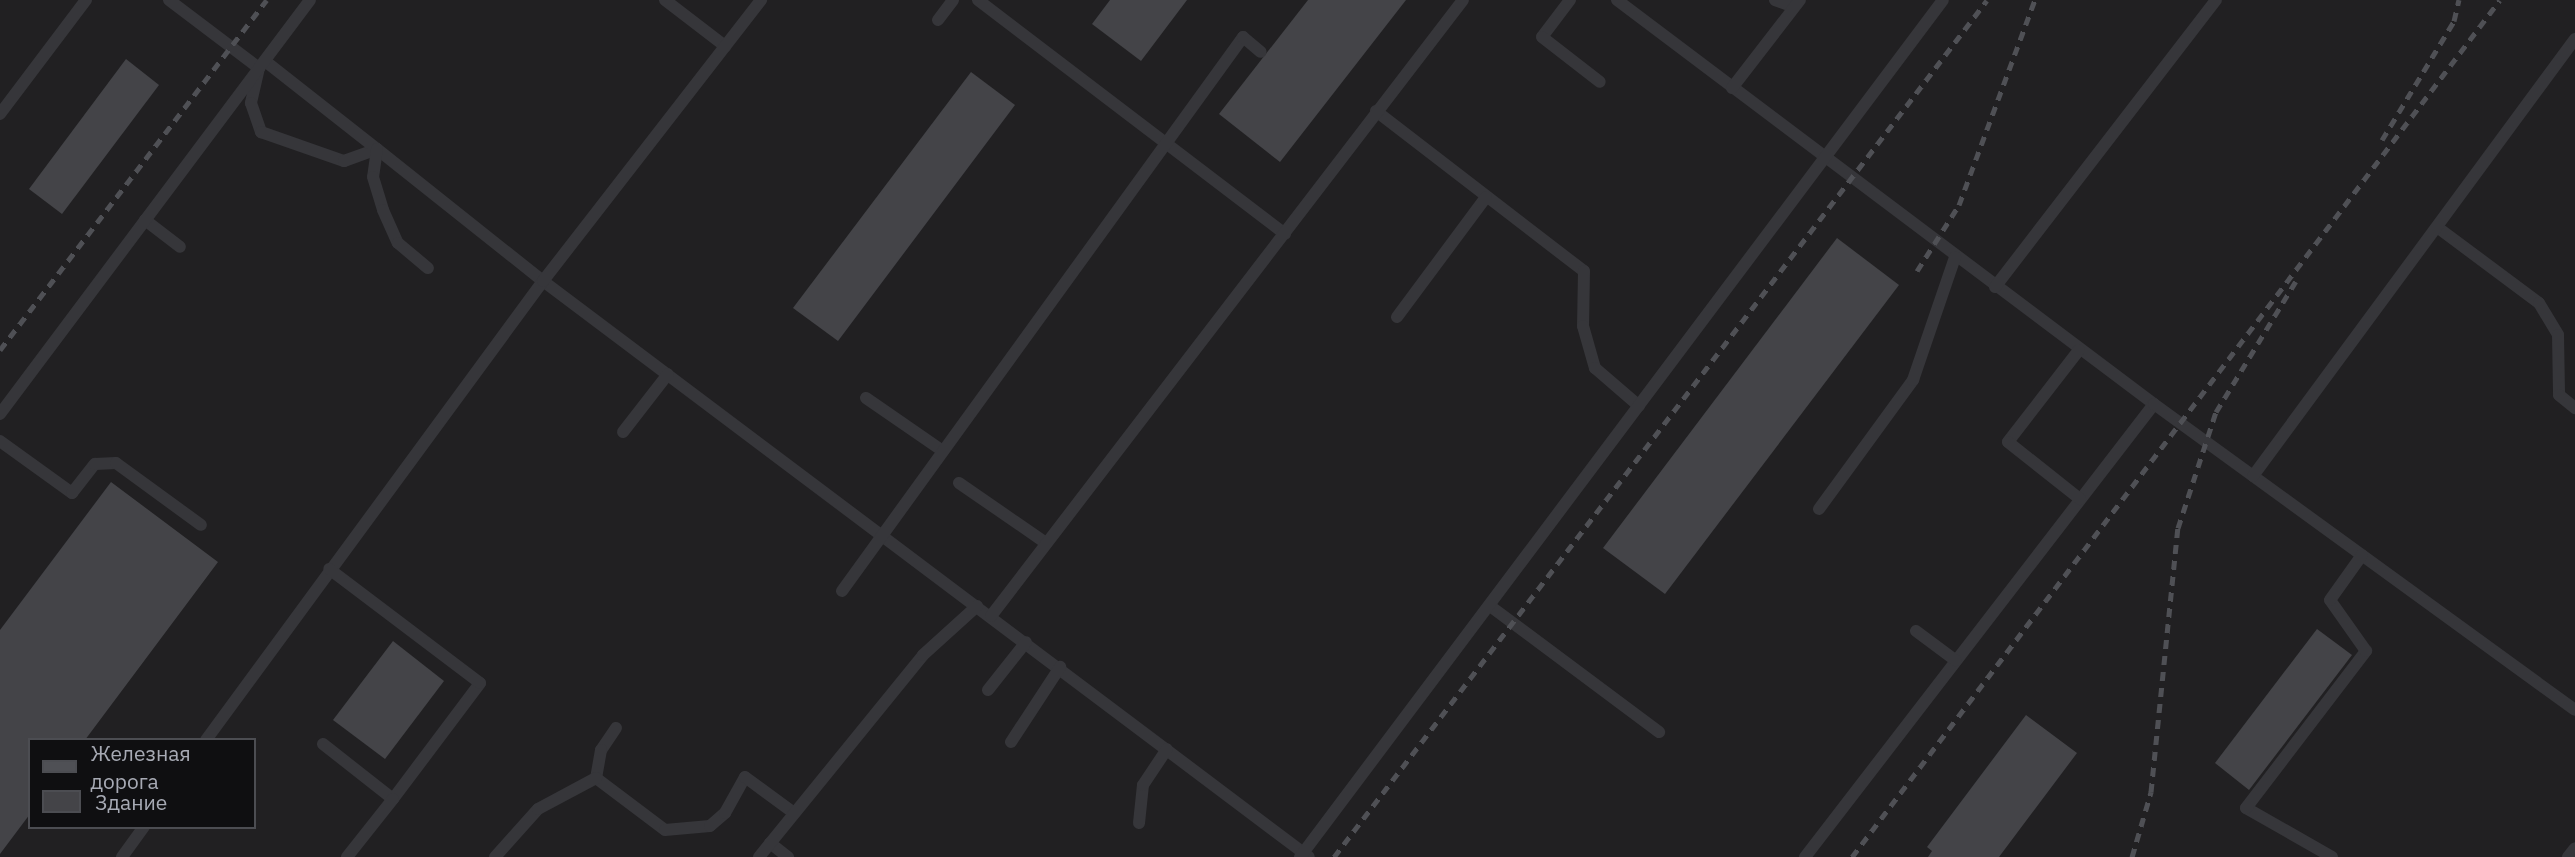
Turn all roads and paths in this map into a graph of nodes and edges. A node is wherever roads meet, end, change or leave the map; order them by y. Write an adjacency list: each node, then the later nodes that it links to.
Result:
1 (86, 0): 23 (lane)
2 (169, 0): 19 (lane)
3 (310, 0): 19 (lane)
4 (665, 0): 17 (lane)
5 (761, 0): 17 (lane)
6 (953, 0): 15 (lane)
7 (978, 0): 24 (lane)
8 (1463, 0): 22 (lane)
9 (1570, 0): 20 (lane)
10 (1617, 0): 21 (lane)
11 (1775, 0): 14 (lane)
12 (1943, 0): 26 (lane)
13 (2216, 0): 35 (lane)
14 (1797, 4): 21 (lane)
15 (937, 20)
16 (2575, 39): 29 (lane)
17 (725, 46): 34 (lane)
18 (1261, 52): 24 (lane)
19 (262, 64): 25 (lane); 25 (lane); 28 (lane)
20 (1600, 82)
21 (1732, 88): 26 (lane)
22 (1376, 111): 27 (lane); 30 (lane)
23 (0, 114)
24 (1164, 142): 30 (lane); 46 (lane)
25 (377, 149): 33 (lane); 34 (lane)
26 (1826, 160): 32 (lane); 41 (lane)
27 (1486, 197): 36 (lane); 41 (lane)
28 (145, 220): 31 (lane); 43 (lane)
29 (2437, 227): 42 (lane); 47 (lane)
30 (1285, 233): 53 (lane)
31 (180, 247)
32 (1955, 257): 35 (lane); 50 (lane)
33 (428, 268)
34 (543, 281): 38 (lane); 55 (lane)
35 (1995, 287): 37 (lane)
36 (1397, 317)
37 (2079, 350): 40 (lane); 49 (lane)
38 (668, 374): 44 (lane); 52 (lane)
39 (866, 398): 46 (lane)
40 (2154, 404): 47 (lane); 49 (lane)
41 (1639, 407): 58 (lane)
42 (2575, 408)
43 (0, 414)
44 (623, 432)
45 (0, 441): 51 (lane)
46 (940, 450): 52 (lane)
47 (2253, 476): 54 (lane)
48 (959, 483): 53 (lane)
49 (2080, 499): 62 (lane)
50 (1819, 509)
51 (201, 525)
52 (881, 535): 56 (lane); 57 (lane)
53 (1046, 543): 59 (lane)
54 (2361, 555): 65 (lane); 86 (lane)
55 (329, 569): 68 (lane); 73 (lane)
56 (842, 591)
57 (977, 606): 59 (lane); 74 (lane)
58 (1490, 606): 67 (lane); 79 (lane)
59 (991, 616): 61 (lane)
60 (1916, 631): 62 (lane)
61 (1026, 642): 63 (lane); 64 (lane)
62 (1955, 660): 85 (lane)
63 (1060, 667): 69 (lane); 71 (lane)
64 (988, 690)
65 (2574, 706)
66 (616, 728): 72 (lane)
67 (1659, 732)
68 (207, 738)
69 (1011, 742)
70 (323, 744): 73 (lane)
71 (1167, 749): 75 (lane); 79 (lane)
72 (596, 778): 74 (lane); 82 (lane)
73 (393, 799): 81 (lane)
74 (794, 813): 77 (lane)
75 (1139, 823)
76 (143, 829): 80 (lane)
77 (769, 843): 83 (lane); 84 (lane)
78 (2575, 848): 87 (lane)
79 (1304, 855)
80 (122, 857)
81 (347, 857)
82 (495, 857)
83 (759, 857)
84 (788, 857)
85 (1805, 857)
86 (2332, 857)
87 (2568, 857)

